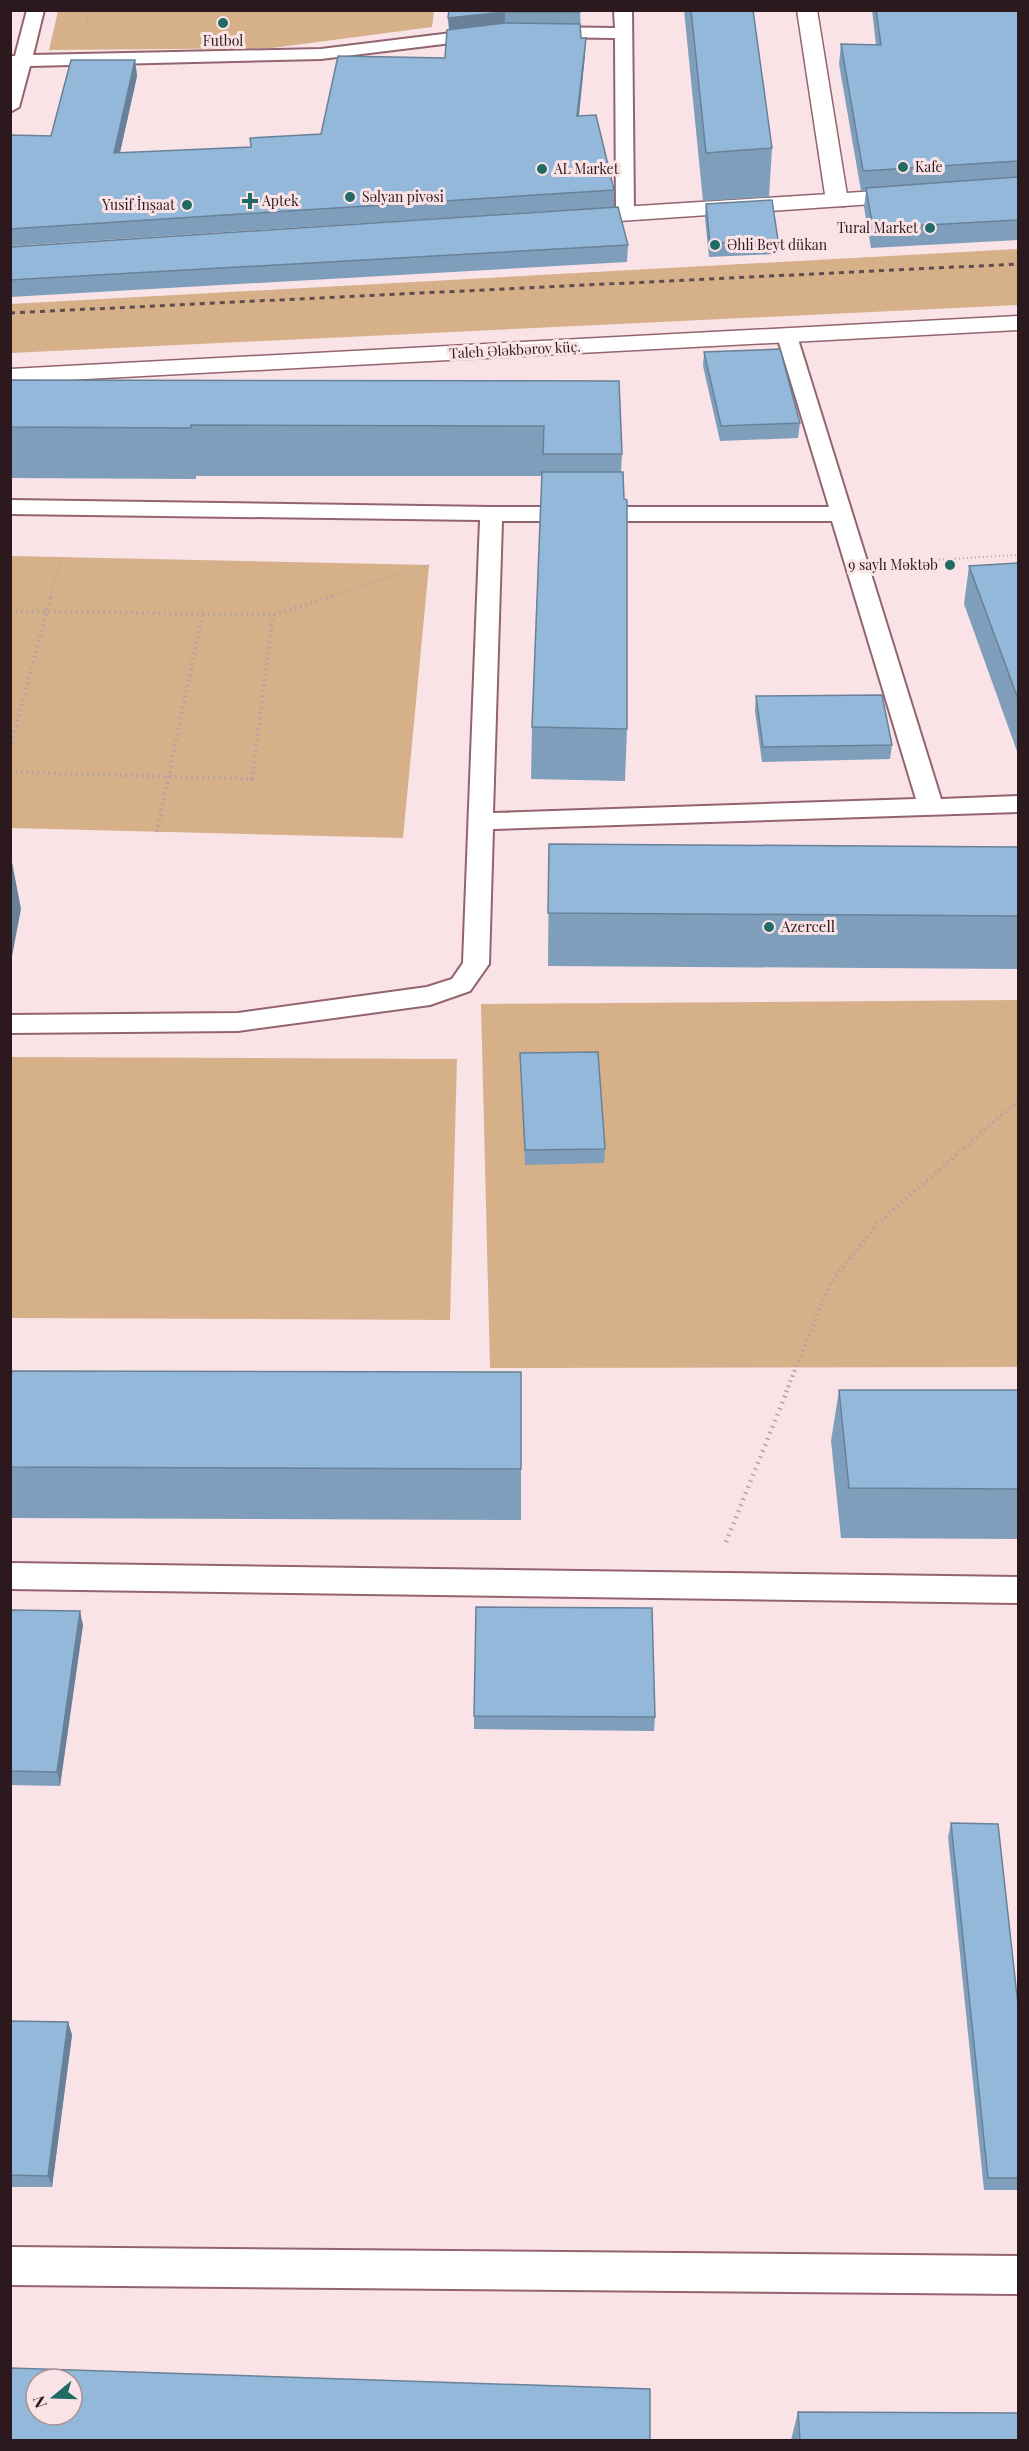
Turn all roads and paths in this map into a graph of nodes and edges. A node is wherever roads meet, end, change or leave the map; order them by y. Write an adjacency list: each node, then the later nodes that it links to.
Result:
1 (36, 10): 7 (lane)
2 (623, 10): 6 (lane)
3 (807, 10): 10 (street)
4 (505, 32): 7 (lane)
5 (529, 32): 6 (lane)
6 (623, 33): 11 (lane)
7 (17, 61): 8 (lane)
8 (10, 107)
9 (928, 195): 10 (street)
10 (837, 201): 11 (street)
11 (625, 214): 12 (street)
12 (551, 219)
13 (1018, 323): 14 (street, Taleh Ələkbərov küç.)
14 (787, 336): 15 (street, Taleh Ələkbərov küç.); 18 (lane)
15 (10, 376)
16 (10, 507): 17 (lane)
17 (491, 514): 18 (lane); 32 (lane)
18 (842, 514): 21 (lane)
19 (1018, 555): 21 (path)
20 (62, 557): 24 (path)
21 (857, 565): 31 (lane)
22 (429, 566): 25 (path)
23 (10, 611): 24 (path)
24 (48, 612): 26 (path); 27 (path)
25 (273, 615): 26 (path); 29 (path)
26 (202, 616): 29 (path)
27 (10, 748)
28 (10, 772): 29 (path)
29 (168, 777): 33 (path)
30 (1018, 804): 31 (lane)
31 (931, 807): 32 (lane)
32 (480, 821): 34 (lane)
33 (157, 832)
34 (10, 1024)
35 (1018, 1101): 37 (path)
36 (10, 1576): 37 (lane)
37 (708, 1584): 38 (lane)
38 (1018, 1590)
39 (10, 2266): 40 (lane)
40 (1018, 2275)

